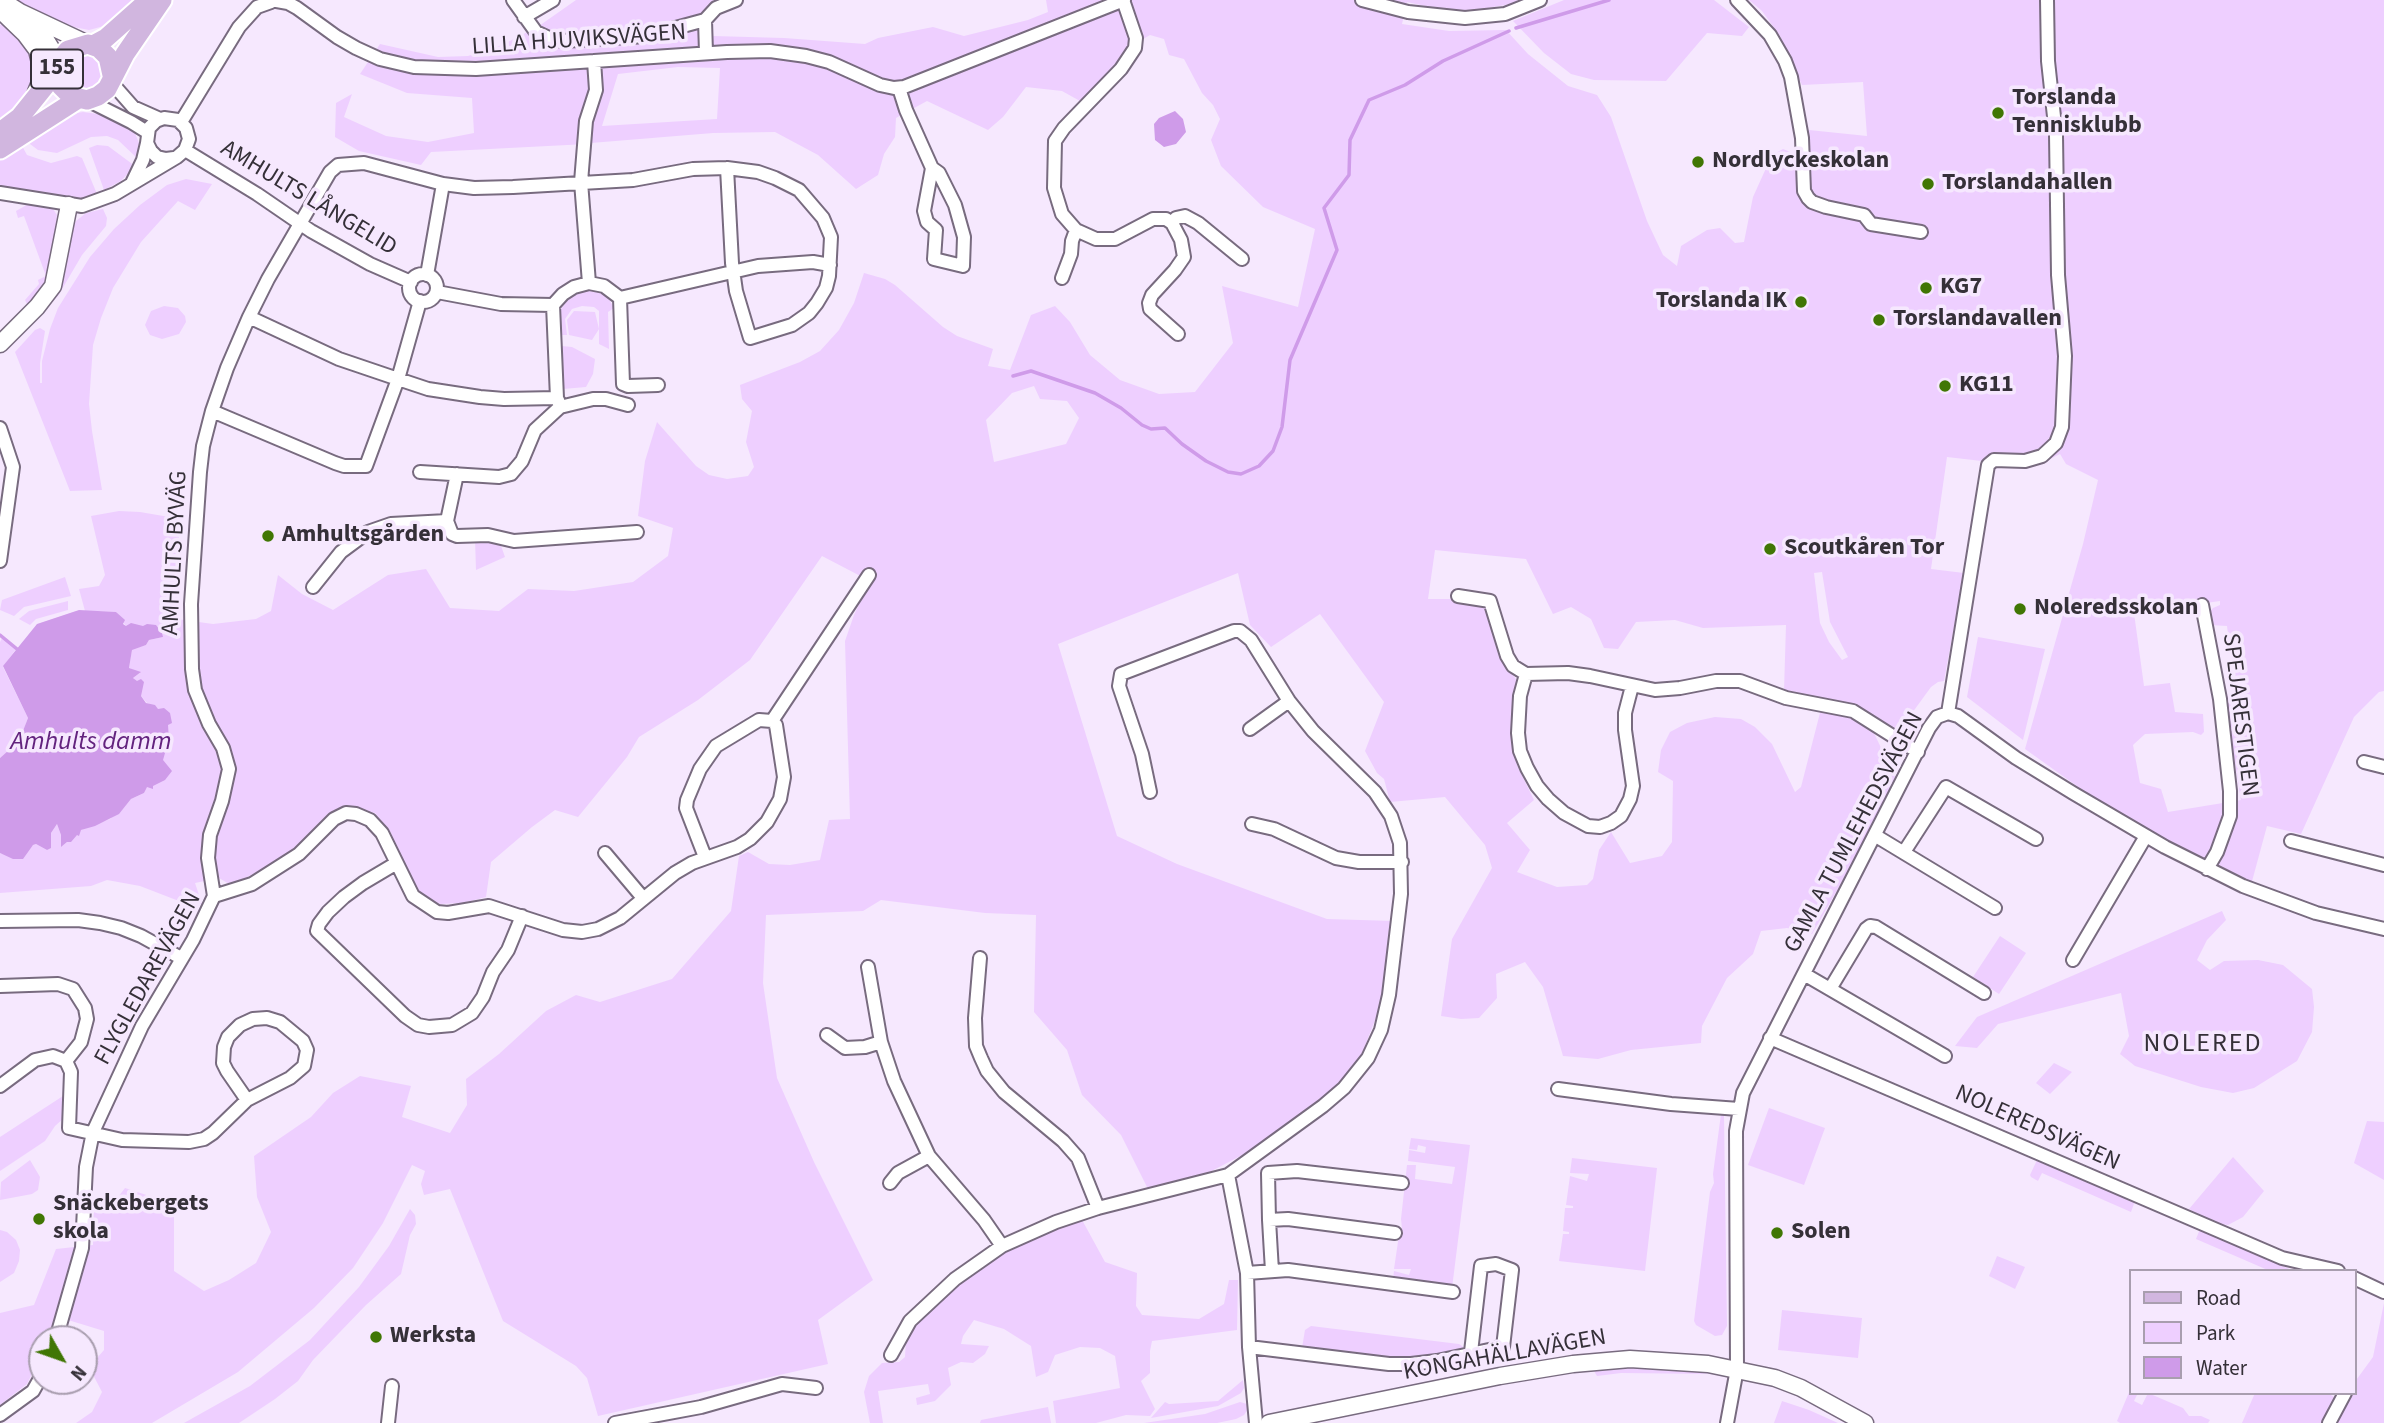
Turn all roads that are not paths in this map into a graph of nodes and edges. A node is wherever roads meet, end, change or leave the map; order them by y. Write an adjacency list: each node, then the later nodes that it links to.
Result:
1 (1, 0): 16 (street)
2 (149, 0): 16 (main road, 155)
3 (162, 0): 20 (main road, 155)
4 (513, 0): 14 (street)
5 (552, 0): 14 (street)
6 (736, 0): 15 (street)
7 (1124, 0): 21 (street); 39 (street)
8 (1362, 0): 9 (street)
9 (1540, 0)
10 (1737, 0): 40 (street)
11 (2047, 0): 73 (street)
12 (271, 1): 18 (street, LILLA HJUVIKSVÄGEN); 25 (street, LILLA HJUVIKSVÄGEN)
13 (0, 10): 19 (street); 23 (street)
14 (524, 17): 15 (street)
15 (705, 20): 17 (street)
16 (90, 45): 19 (main road, 155); 20 (main road, 155)
17 (706, 54): 18 (street, LILLA HJUVIKSVÄGEN); 21 (street, LILLA HJUVIKSVÄGEN)
18 (594, 61): 32 (street)
19 (58, 66): 22 (main road, 155); 23 (main road, 155)
20 (112, 78): 22 (main road, 155); 24 (street)
21 (899, 88): 31 (street)
22 (83, 99): 27 (street); 28 (main road, 155)
23 (32, 103): 26 (main road, 155)
24 (160, 119): 25 (street); 27 (street)
25 (181, 122): 29 (street)
26 (0, 132)
27 (147, 138): 29 (street); 33 (street)
28 (0, 149)
29 (179, 154): 33 (street); 38 (street, AMHULTS LÅNGELID)
30 (727, 168): 32 (street); 42 (street); 43 (street)
31 (932, 168): 31 (street)
32 (581, 182): 34 (street); 47 (street)
33 (132, 183): 36 (street)
34 (443, 184): 38 (street, AMHULTS BYVÄG); 44 (street)
35 (0, 193): 36 (street)
36 (69, 205): 54 (street)
37 (1172, 223): 39 (street); 41 (street); 53 (street)
38 (301, 224): 46 (street, AMHULTS LÅNGELID); 52 (street, AMHULTS BYVÄG)
39 (1076, 230): 45 (street)
40 (1921, 232)
41 (1242, 259)
42 (831, 260): 43 (street); 43 (street)
43 (732, 267): 49 (street)
44 (426, 275): 46 (street, AMHULTS LÅNGELID); 48 (street)
45 (1062, 278)
46 (411, 282): 50 (street, AMHULTS LÅNGELID)
47 (589, 283): 49 (street); 51 (street)
48 (437, 292): 50 (street); 51 (street)
49 (620, 298): 56 (street)
50 (420, 302): 55 (street)
51 (553, 305): 57 (street)
52 (249, 317): 55 (street); 59 (street, AMHULTS BYVÄG)
53 (1178, 334)
54 (0, 344)
55 (398, 379): 57 (street); 59 (street)
56 (658, 385)
57 (559, 402): 58 (street); 62 (street)
58 (628, 405)
59 (212, 411): 92 (street, AMHULTS BYVÄG)
60 (0, 428): 65 (street)
61 (420, 472): 62 (street)
62 (457, 474): 63 (street)
63 (447, 521): 64 (street); 67 (street)
64 (637, 532)
65 (0, 561)
66 (869, 575): 74 (street)
67 (313, 587)
68 (1458, 596): 70 (street)
69 (2202, 605): 91 (street, SPEJARESTIGEN)
70 (1526, 674): 71 (street); 71 (street)
71 (1632, 686): 76 (street)
72 (1289, 701): 75 (street); 79 (street); 88 (street)
73 (1948, 713): 76 (street, GAMLA TUMLEHEDSVÄGEN); 82 (street, GAMLA TUMLEHEDSVÄGEN)
74 (772, 721): 87 (street, FLYGLEDAREVÄGEN); 87 (street)
75 (1250, 729)
76 (1918, 752): 81 (street, GAMLA TUMLEHEDSVÄGEN)
77 (2364, 762): 78 (street)
78 (2384, 767)
79 (1150, 792)
80 (1252, 824): 88 (street)
81 (1876, 836): 85 (street); 102 (street, GAMLA TUMLEHEDSVÄGEN)
82 (2146, 836): 91 (street, GAMLA TUMLEHEDSVÄGEN); 100 (street)
83 (2036, 839): 85 (street)
84 (2291, 841): 90 (street)
85 (1904, 852): 94 (street)
86 (605, 853): 93 (street)
87 (705, 858): 93 (street, FLYGLEDAREVÄGEN)
88 (1402, 862): 117 (street)
89 (395, 864): 92 (street, FLYGLEDAREVÄGEN); 95 (street, FLYGLEDAREVÄGEN); 95 (street)
90 (2384, 864)
91 (2207, 869): 97 (street, GAMLA TUMLEHEDSVÄGEN)
92 (214, 896): 98 (street, FLYGLEDAREVÄGEN)
93 (643, 898): 95 (street, FLYGLEDAREVÄGEN)
94 (1995, 908)
95 (522, 916)
96 (0, 921): 98 (street)
97 (2384, 929)
98 (181, 958): 115 (street, FLYGLEDAREVÄGEN)
99 (980, 958): 120 (street)
100 (2073, 960)
101 (868, 967): 108 (street)
102 (1804, 974): 104 (street); 107 (street, GAMLA TUMLEHEDSVÄGEN)
103 (0, 986): 110 (street)
104 (1830, 989): 105 (street); 109 (street)
105 (1984, 993)
106 (827, 1035): 108 (street)
107 (1770, 1038): 114 (street, GAMLA TUMLEHEDSVÄGEN); 124 (street, NOLEREDSVÄGEN)
108 (881, 1042): 116 (street)
109 (1945, 1056)
110 (66, 1061): 111 (street); 115 (street)
111 (0, 1086)
112 (1558, 1089): 114 (street)
113 (247, 1100): 113 (street); 115 (street)
114 (1739, 1109): 134 (street, GAMLA TUMLEHEDSVÄGEN)
115 (93, 1132): 130 (street, FLYGLEDAREVÄGEN)
116 (929, 1156): 118 (street); 123 (street)
117 (1228, 1175): 120 (street); 126 (street)
118 (890, 1183)
119 (1402, 1183): 121 (street)
120 (1098, 1208): 123 (street)
121 (1269, 1220): 122 (street); 125 (street)
122 (1395, 1233)
123 (1002, 1246): 133 (street)
124 (2330, 1269)
125 (1272, 1271): 126 (street); 128 (street)
126 (1247, 1273): 131 (street)
127 (2356, 1279): 129 (street)
128 (1453, 1292)
129 (2384, 1292)
130 (60, 1325)
131 (1249, 1347): 132 (street); 142 (street)
132 (1471, 1352): 132 (street)
133 (891, 1355)
134 (1737, 1369): 143 (street, KONGAHÄLLAVÄGEN); 144 (street, GAMLA TUMLEHEDSVÄGEN); 145 (street, KONGAHÄLLAVÄGEN)
135 (392, 1385): 140 (street)
136 (816, 1388): 141 (street)
137 (28, 1395): 139 (street)
138 (2344, 1395): 146 (street)
139 (0, 1415)
140 (388, 1423)
141 (615, 1423)
142 (1256, 1423)
143 (1269, 1423)
144 (1727, 1423)
145 (1865, 1423)
146 (2329, 1423)

